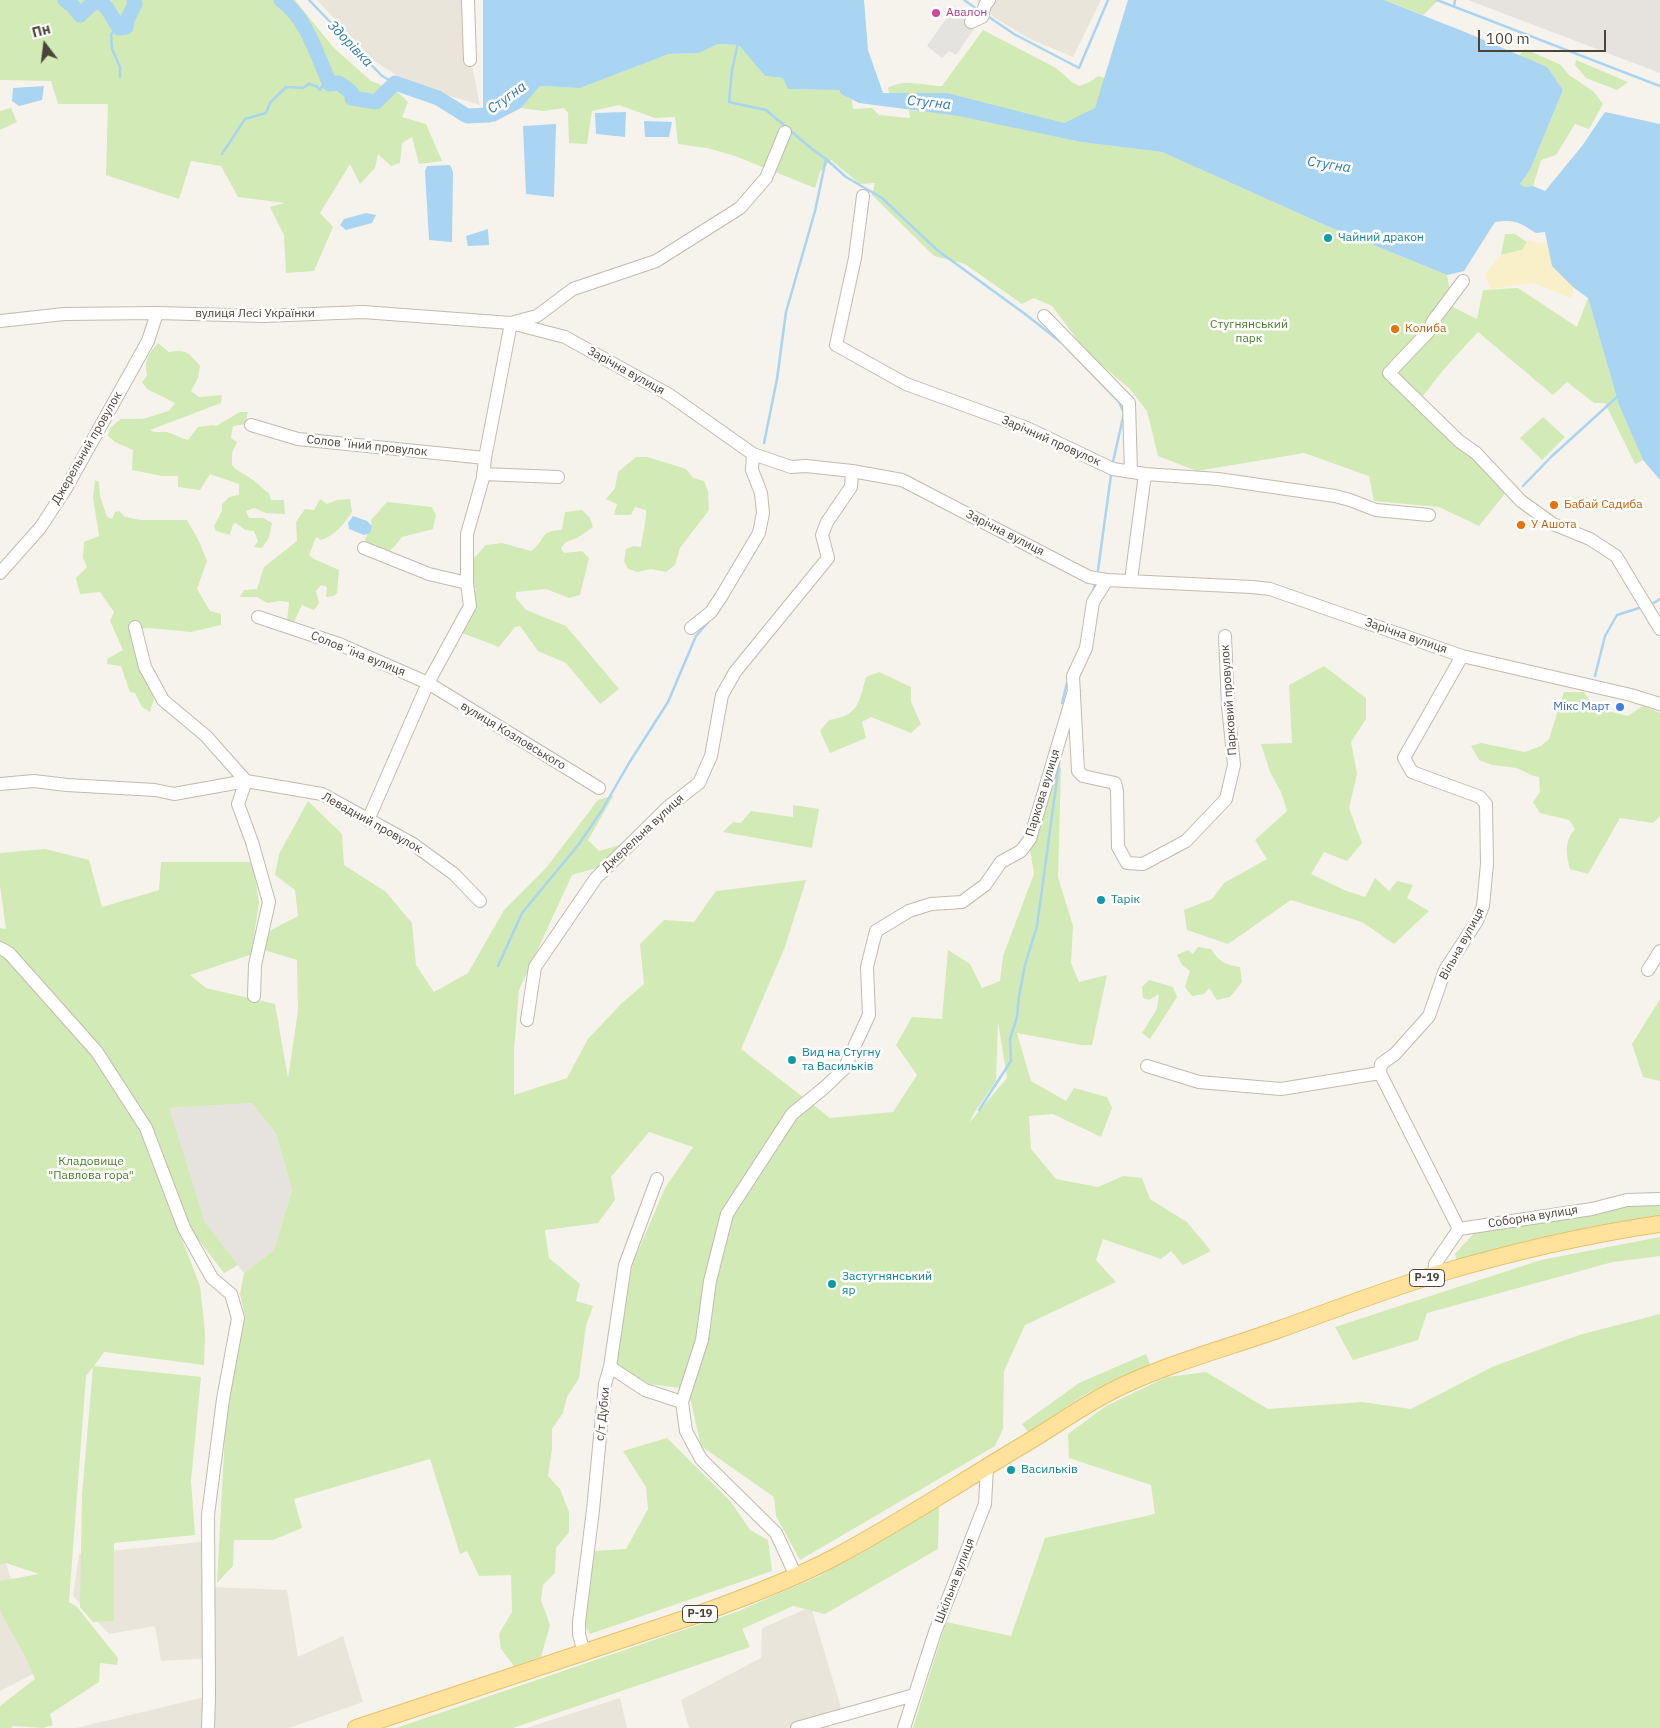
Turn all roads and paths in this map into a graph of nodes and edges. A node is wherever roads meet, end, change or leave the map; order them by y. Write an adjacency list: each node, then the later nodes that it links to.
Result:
1 (468, 0): 4 (street)
2 (983, 2): 3 (street)
3 (971, 22)
4 (470, 60)
5 (785, 132): 11 (street)
6 (863, 196): 16 (street, Зарічний провулок)
7 (1463, 281): 29 (street)
8 (157, 313): 10 (street, вулиця Лесі Українки); 11 (street, вулиця Лесі Українки); 22 (street, Джерельний провулок)
9 (1044, 316): 16 (street)
10 (0, 321)
11 (511, 323): 13 (street, Зарічна вулиця); 14 (street)
12 (252, 426): 14 (street, Соловʼїний провулок)
13 (753, 454): 15 (street, Зарічна вулиця); 28 (street)
14 (485, 458): 17 (street)
15 (852, 471): 23 (street, Зарічна вулиця); 44 (street, Джерельна вулиця)
16 (1131, 472): 18 (street, Зарічний провулок)
17 (483, 474): 19 (street); 25 (street)
18 (1145, 474): 20 (street, Зарічний провулок); 24 (street)
19 (558, 477)
20 (1429, 515)
21 (364, 548): 25 (street)
22 (0, 573)
23 (1106, 580): 24 (street, Зарічна вулиця); 33 (street, Парковий провулок)
24 (1131, 580): 31 (street, Зарічна вулиця)
25 (467, 583): 32 (street)
26 (258, 616): 32 (street, Соловʼїна вулиця)
27 (135, 627): 35 (street)
28 (691, 628)
29 (1660, 629)
30 (1225, 636): 33 (street, Парковий провулок)
31 (1462, 656): 34 (street, Зарічна вулиця); 46 (street, Вільна вулиця)
32 (428, 683): 37 (street, вулиця Козловського); 38 (street)
33 (1074, 691): 53 (street, Паркова вулиця)
34 (1660, 704)
35 (246, 781): 36 (street, Левадний провулок); 38 (street, Левадний провулок); 43 (street)
36 (0, 784)
37 (599, 788)
38 (368, 820): 39 (street, Левадний провулок)
39 (480, 902)
40 (0, 948): 58 (street)
41 (1660, 951): 42 (street)
42 (1648, 970)
43 (254, 996)
44 (527, 1020)
45 (1147, 1066): 46 (street)
46 (1380, 1073): 50 (street)
47 (658, 1180): 52 (street, с/т Дубки)
48 (1660, 1199): 50 (street, Соборна вулиця)
49 (1660, 1224): 51 (main road, Р-19)
50 (1459, 1230): 51 (street)
51 (1434, 1276): 54 (main road, Р-19)
52 (610, 1367): 53 (street); 56 (street, с/т Дубки)
53 (682, 1402): 55 (street)
54 (987, 1467): 55 (main road, Р-19); 57 (street, Шкільна вулиця)
55 (796, 1576): 56 (main road, Р-19)
56 (584, 1653): 59 (main road, Р-19)
57 (914, 1695): 60 (street); 61 (street, Шкільна вулиця)
58 (208, 1728)
59 (356, 1728)
60 (797, 1728)
61 (904, 1728)

